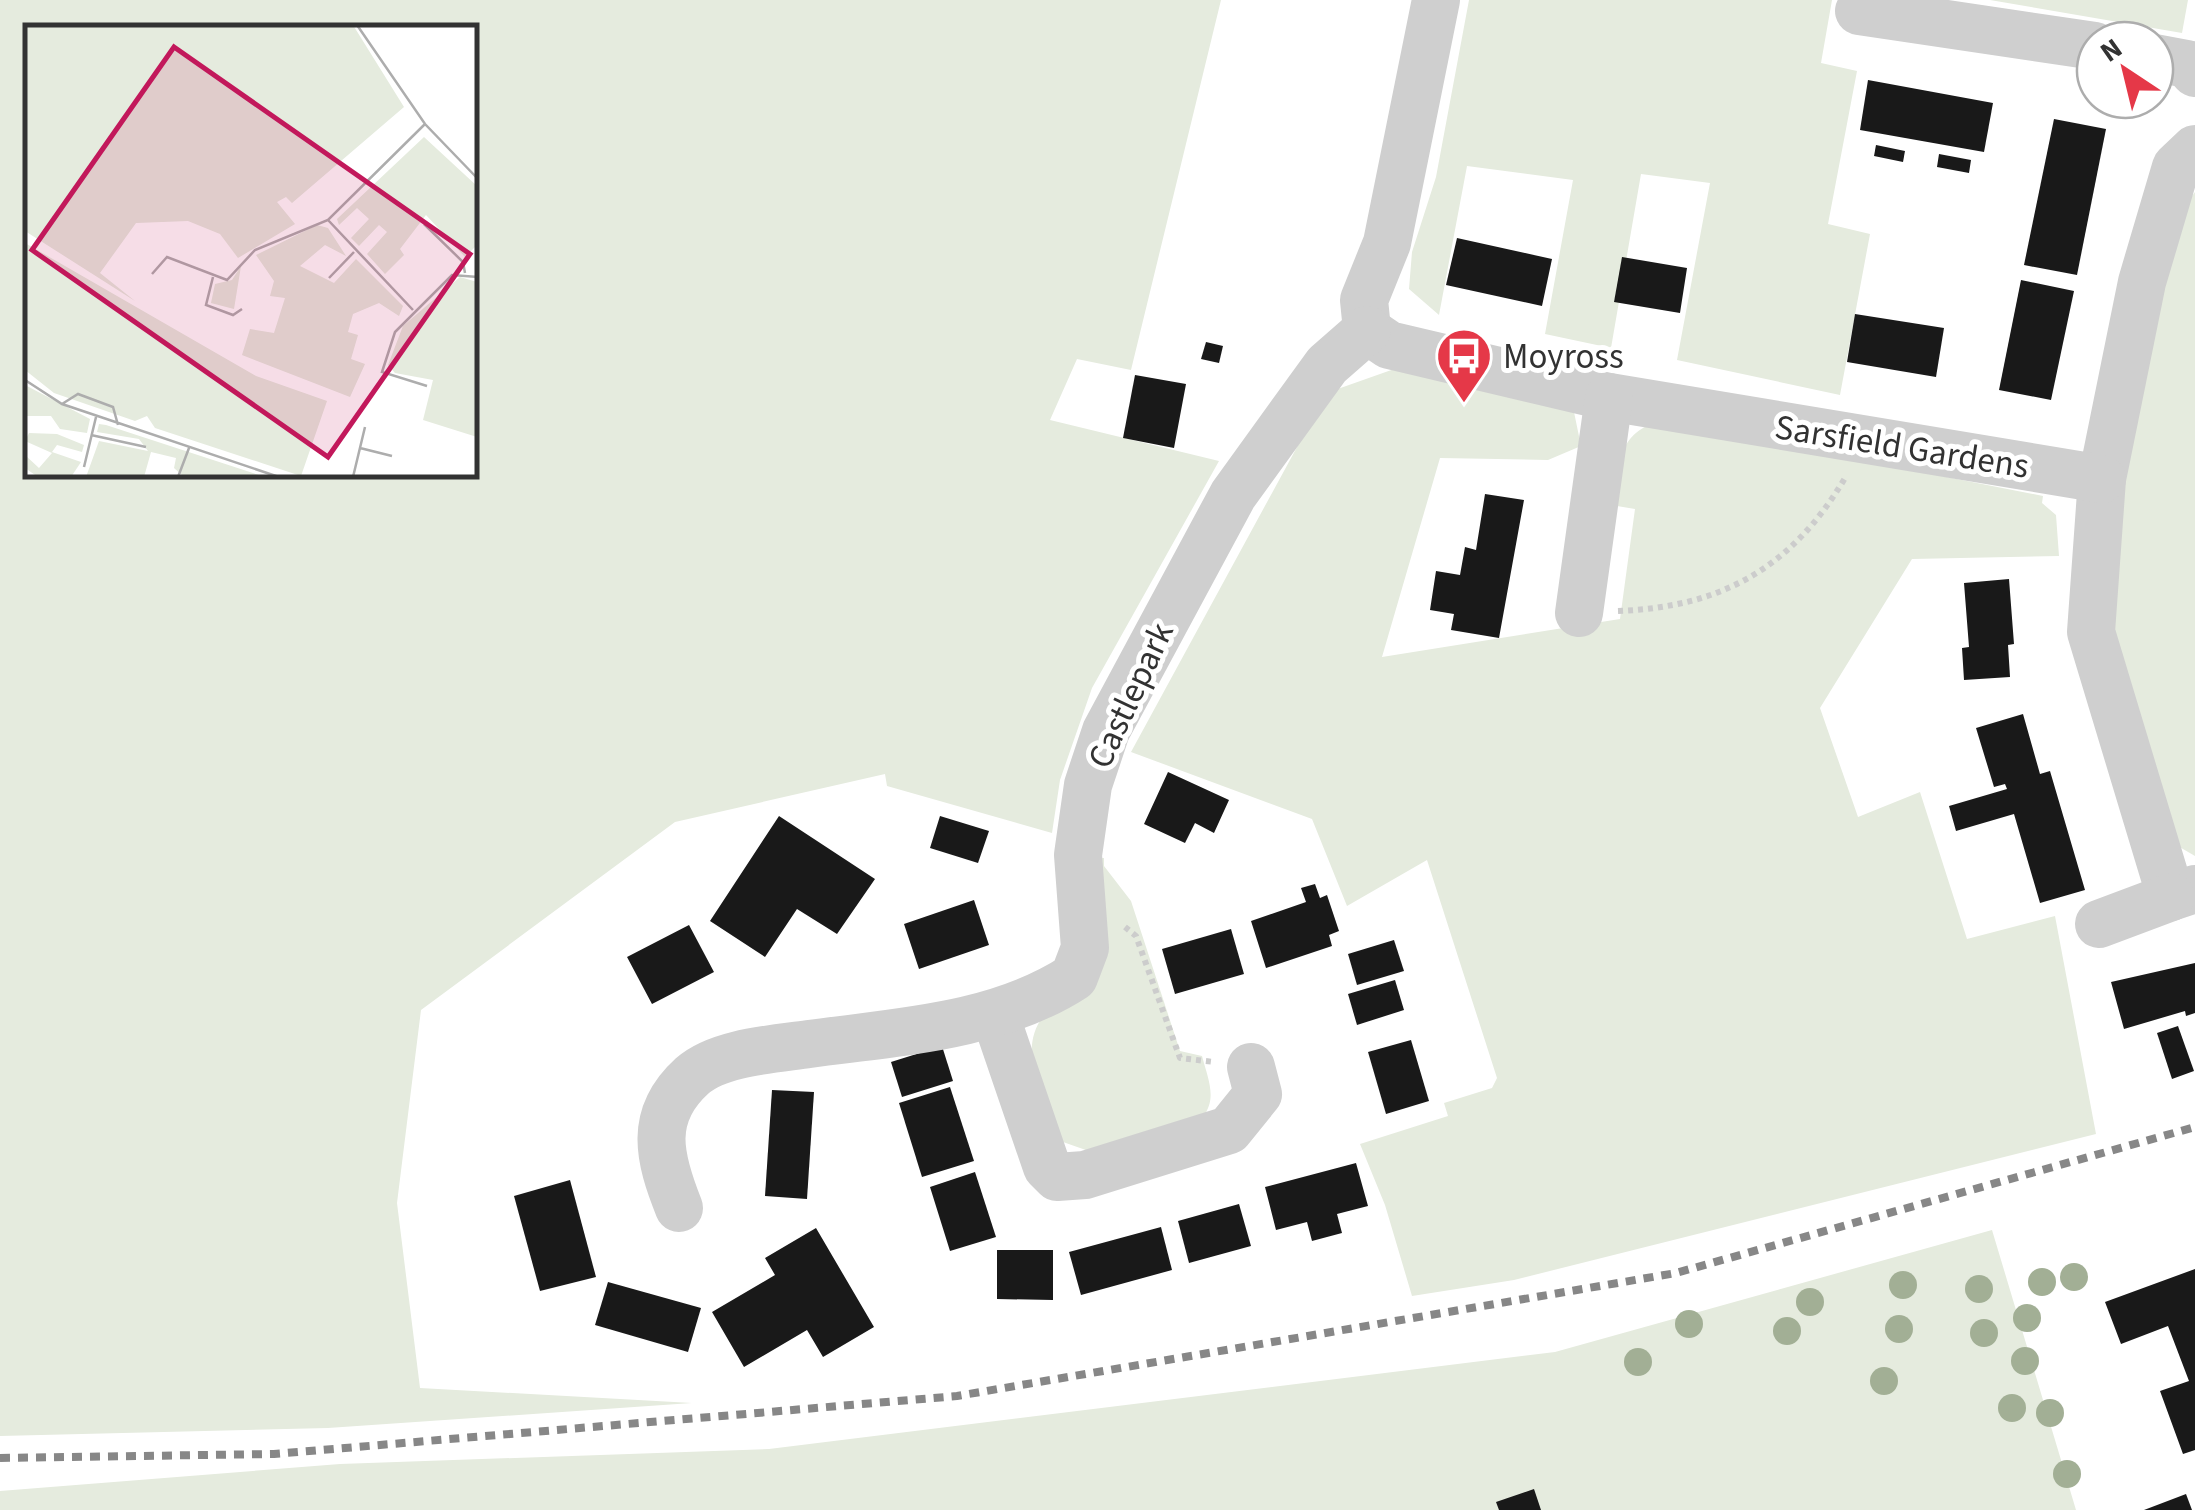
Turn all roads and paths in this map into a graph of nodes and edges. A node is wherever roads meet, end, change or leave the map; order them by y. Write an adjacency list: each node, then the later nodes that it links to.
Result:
1 (1436, 0): 5 (street)
2 (1859, 11): 3 (street)
3 (2075, 43)
4 (2195, 149): 8 (street)
5 (1367, 330): 6 (street, Sarsfield Gardens); 11 (street, Castlepark)
6 (1609, 397): 7 (street, Sarsfield Gardens); 9 (street)
7 (1857, 439): 8 (street, Sarsfield Gardens); 9 (path)
8 (2102, 479): 10 (street)
9 (1579, 612)
10 (2183, 893): 12 (street)
11 (1080, 894): 13 (street, Castlepark); 14 (path)
12 (2099, 924)
13 (995, 1015): 14 (street); 15 (street, Castlepark)
14 (1250, 1067)
15 (678, 1208)

